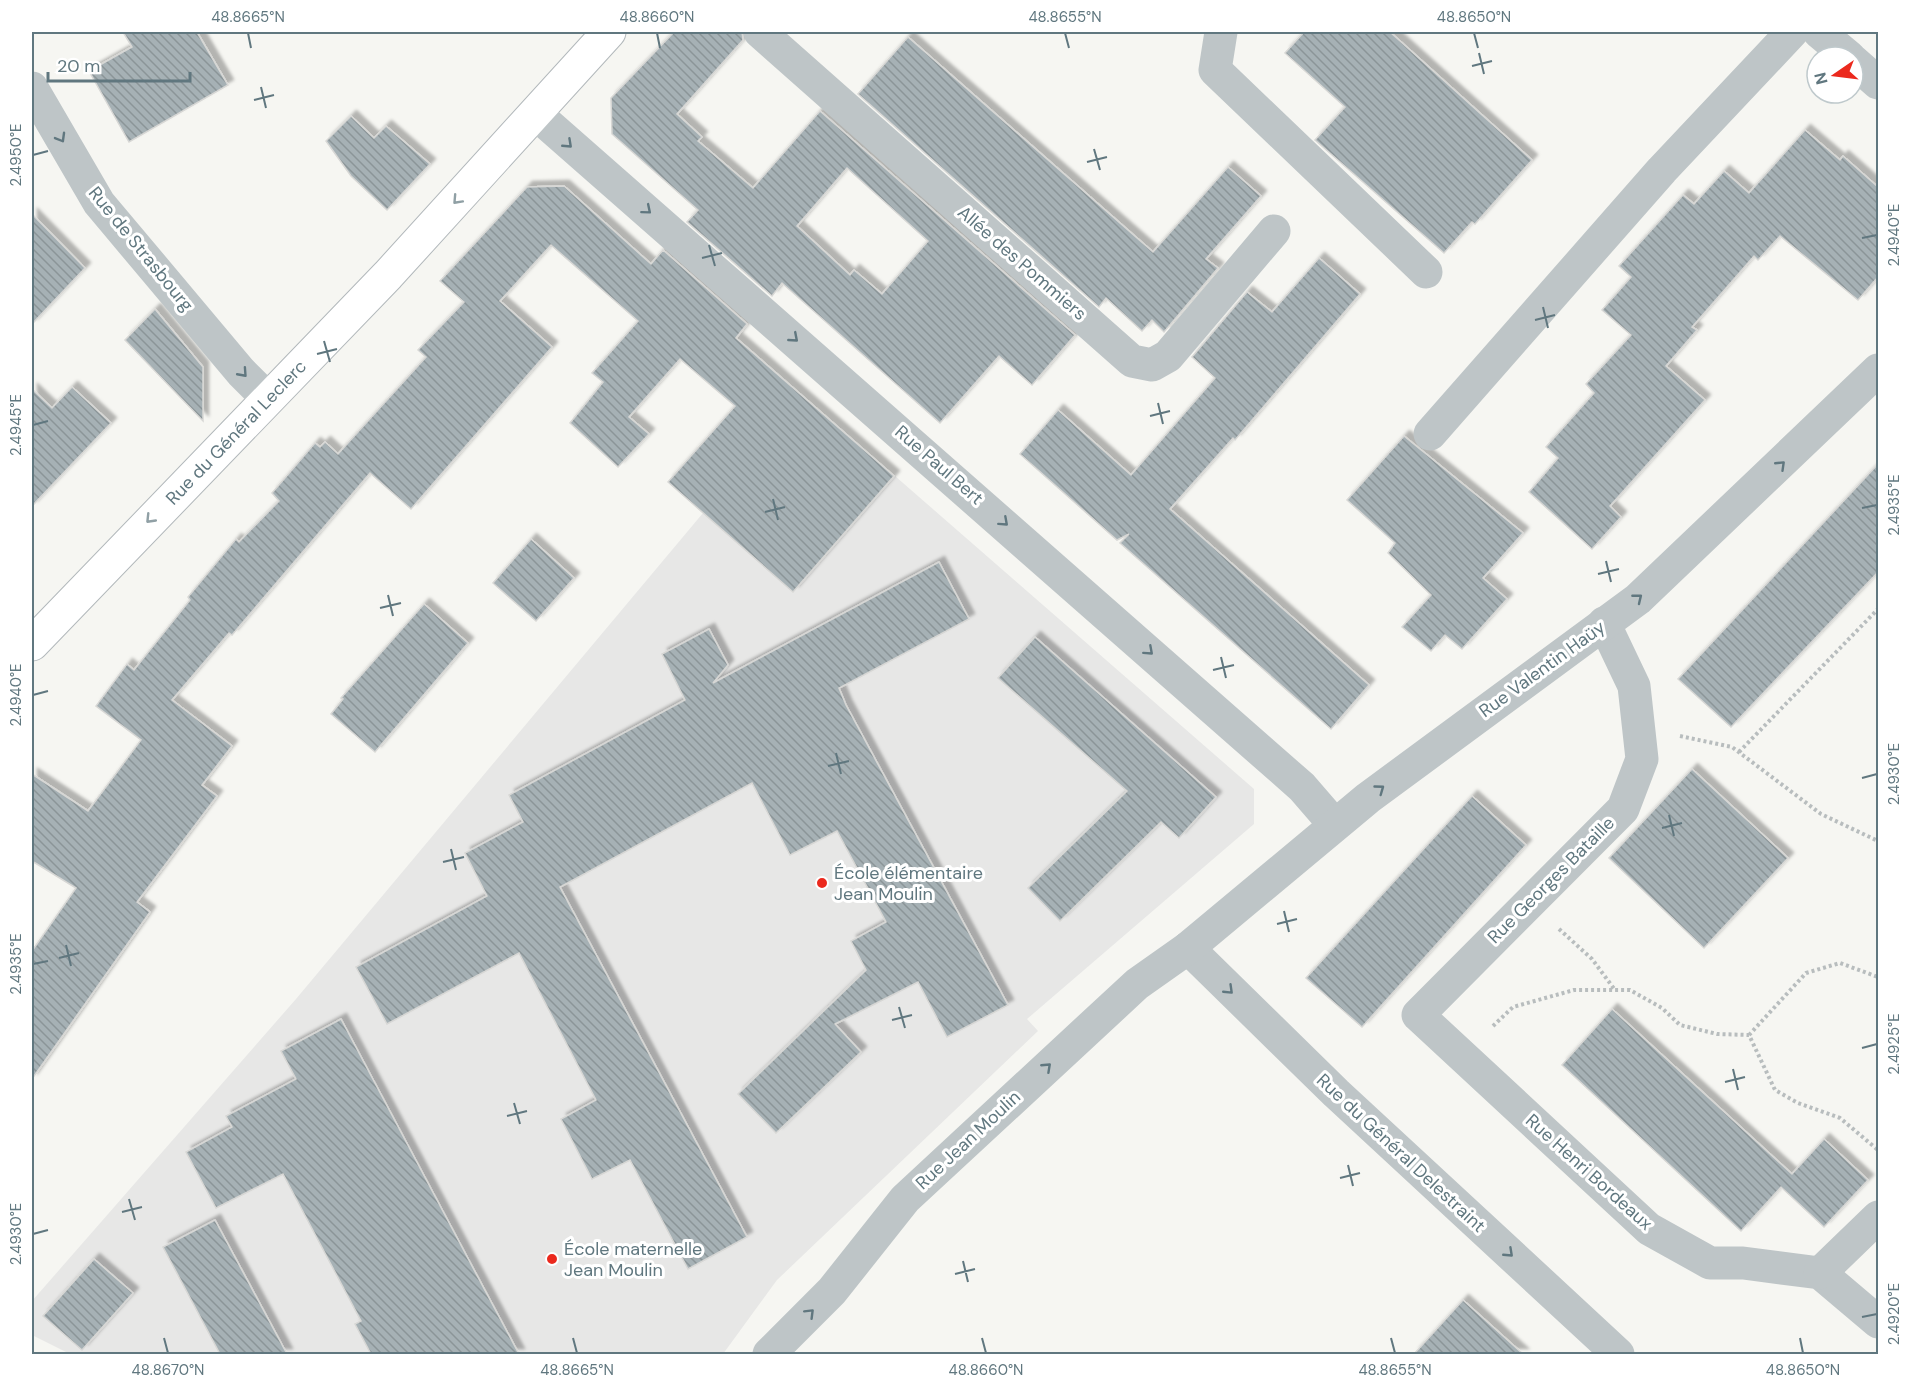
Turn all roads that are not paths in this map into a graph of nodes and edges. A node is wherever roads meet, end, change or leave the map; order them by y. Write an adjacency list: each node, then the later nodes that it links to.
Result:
1 (609, 32): 10 (main road, Rue du Général Leclerc)
2 (760, 32): 11 (street, Allée des Pommiers)
3 (1221, 32): 12 (street)
4 (1792, 32): 15 (street)
5 (1819, 32): 6 (street)
6 (1835, 45)
7 (1865, 71): 8 (street)
8 (1878, 82)
9 (32, 87): 14 (street, Rue de Strasbourg, one-way to 14)
10 (536, 114): 14 (main road, Rue du Général Leclerc, one-way to 14); 18 (street, Rue Paul Bert, one-way to 18)
11 (1274, 231)
12 (1426, 272)
13 (1878, 370): 16 (street, Rue Valentin Haüy, one-way to 13)
14 (267, 398): 17 (main road, Rue du Général Leclerc, one-way to 17)
15 (1430, 434)
16 (1604, 623): 18 (street, Rue Valentin Haüy, one-way to 16); 20 (street, Rue Georges Bataille)
17 (32, 644)
18 (1334, 824): 19 (street, Rue Valentin Haüy)
19 (1188, 948): 24 (street, Rue Jean Moulin, one-way to 19); 25 (street, Rue du Général Delestraint, one-way to 25)
20 (1418, 1015): 22 (street, Rue Henri Bordeaux)
21 (1878, 1217): 22 (street)
22 (1820, 1273): 23 (street)
23 (1878, 1322)
24 (769, 1354)
25 (1618, 1354)

